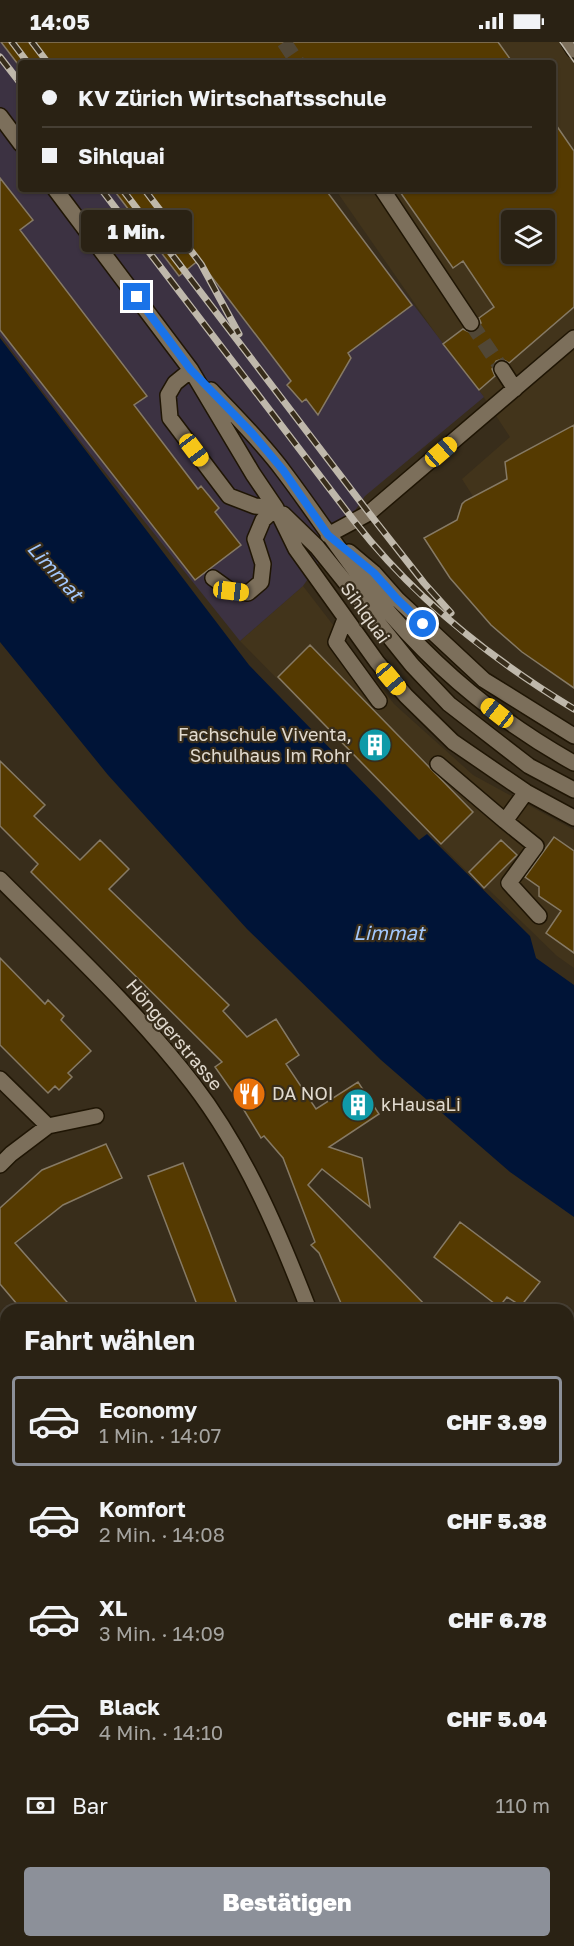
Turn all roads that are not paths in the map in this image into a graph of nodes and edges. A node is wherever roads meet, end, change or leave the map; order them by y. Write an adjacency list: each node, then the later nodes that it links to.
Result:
1 (569, 42): 2 (street)
2 (574, 50)
3 (0, 116): 4 (street)
4 (18, 140)
5 (57, 192): 10 (street, Sihlquai)
6 (384, 192): 7 (street)
7 (471, 323)
8 (574, 338): 11 (street)
9 (502, 369): 11 (street)
10 (191, 370): 12 (street, Sihlquai); 12 (street); 13 (street, Sihlquai)
11 (515, 388): 13 (street)
12 (276, 508): 14 (street); 15 (street, Sihlquai); 20 (street)
13 (328, 535): 17 (street); 18 (street)
14 (213, 578)
15 (345, 619): 16 (street); 21 (street, Sihlquai)
16 (379, 701)
17 (574, 736)
18 (574, 763)
19 (438, 764): 23 (street)
20 (574, 790)
21 (526, 792): 22 (street, Sihlquai); 23 (street)
22 (574, 818)
23 (506, 821): 25 (street)
24 (0, 879): 30 (street, Hönggerstrasse)
25 (539, 916)
26 (0, 1079): 28 (street)
27 (96, 1116): 28 (street)
28 (48, 1126): 29 (street)
29 (0, 1165)
30 (307, 1304)

